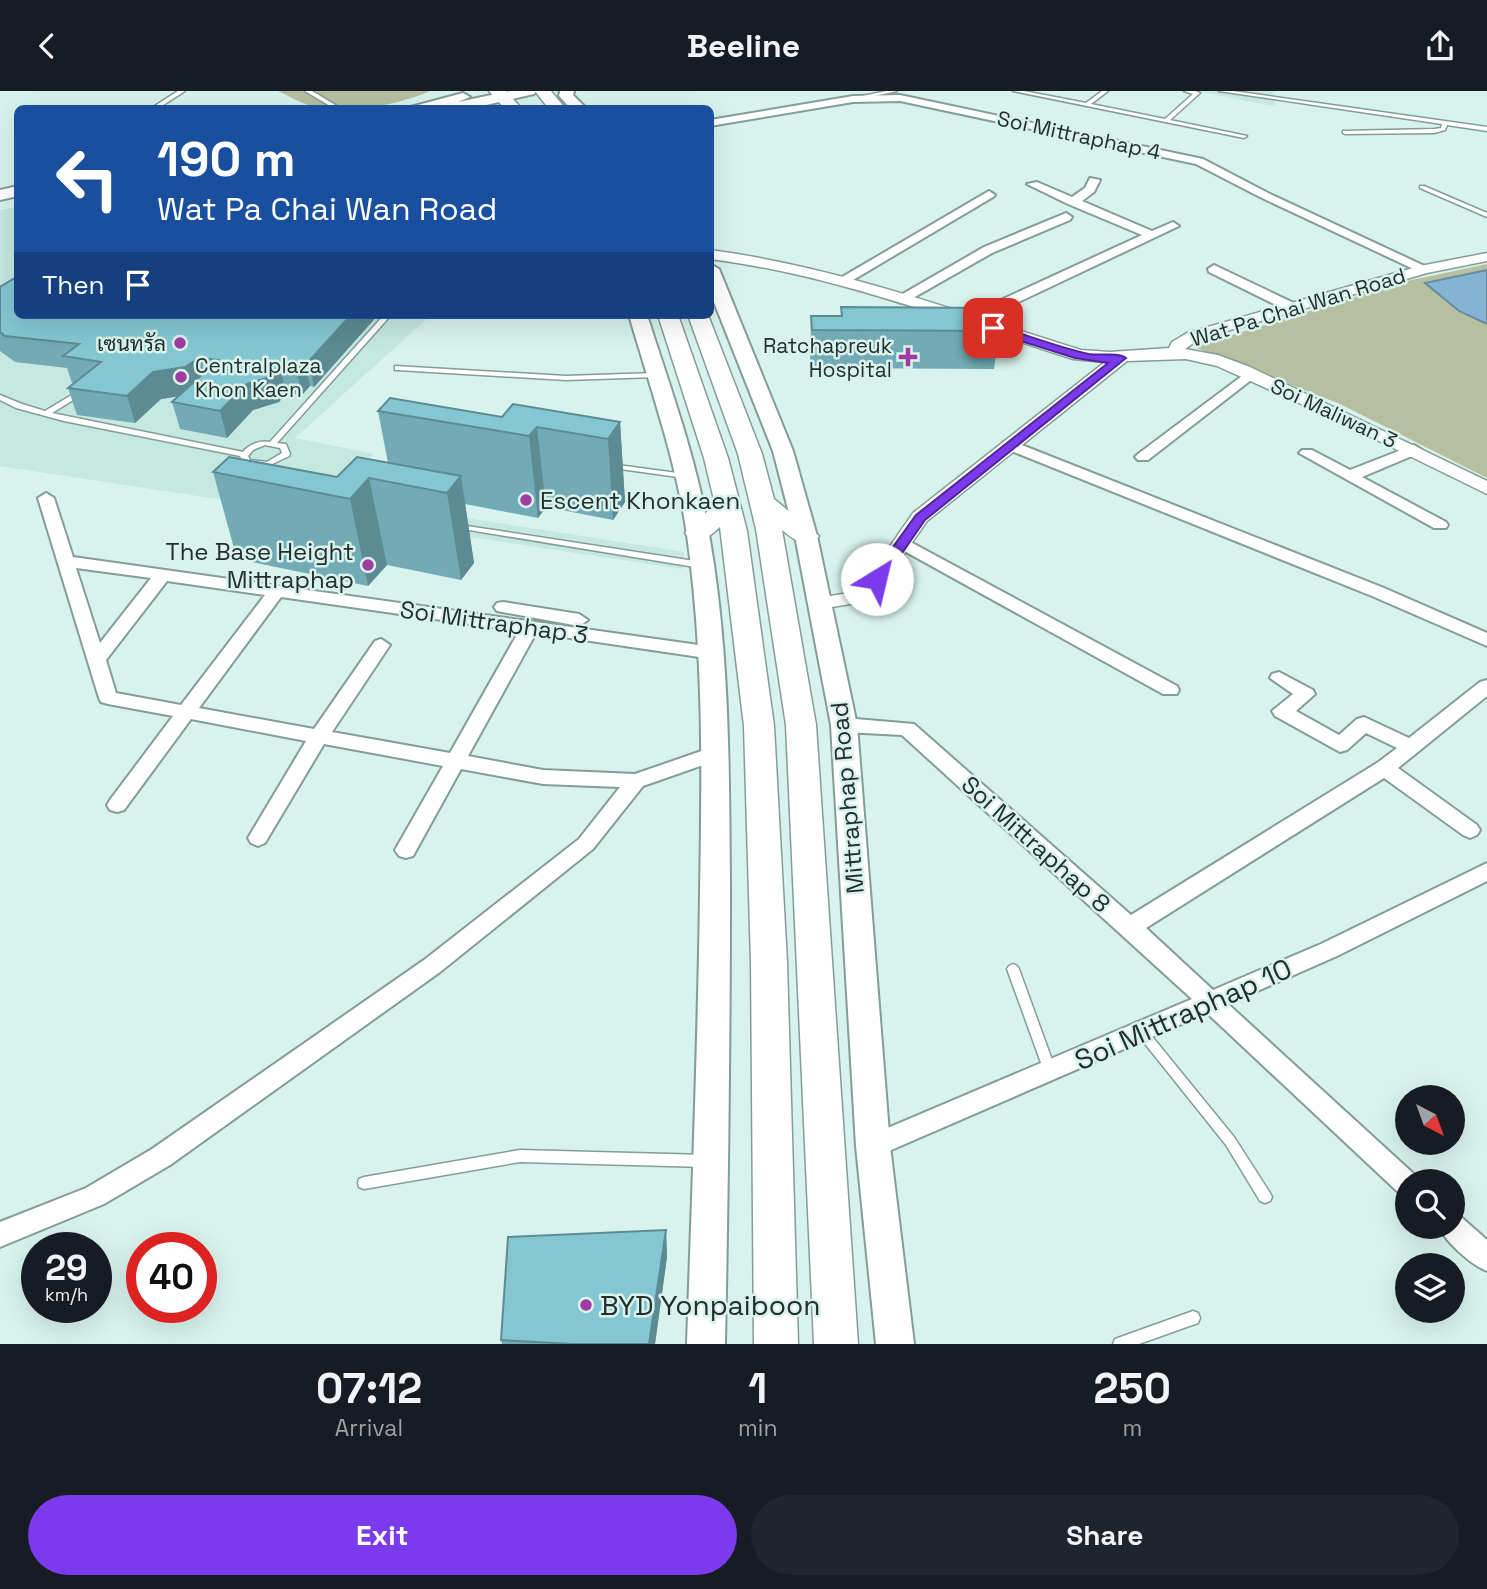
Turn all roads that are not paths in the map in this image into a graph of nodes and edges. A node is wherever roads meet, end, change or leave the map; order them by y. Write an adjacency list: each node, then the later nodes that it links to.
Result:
1 (181, 91): 17 (lane)
2 (308, 91): 18 (lane)
3 (449, 91): 16 (main road)
4 (529, 91): 14 (main road)
5 (542, 91): 13 (main road)
6 (894, 91): 15 (lane)
7 (1016, 91): 22 (lane)
8 (1105, 91): 22 (lane)
9 (1187, 91): 11 (lane)
10 (1222, 91): 12 (lane)
11 (1198, 92): 23 (lane)
12 (1255, 94): 25 (lane)
13 (563, 97)
14 (491, 99): 16 (main road); 20 (main road); 21 (main road)
15 (853, 99): 24 (street, Soi Mittraphap 4); 41 (street, Soi Mittraphap 4)
16 (431, 104): 19 (main road)
17 (158, 105)
18 (333, 105)
19 (427, 105)
20 (465, 105)
21 (469, 105)
22 (1087, 105): 23 (lane)
23 (1166, 121): 28 (lane)
24 (714, 122)
25 (1445, 122): 26 (lane); 27 (lane)
26 (1487, 129)
27 (1345, 132)
28 (1244, 137)
29 (1094, 180): 33 (street)
30 (1033, 184): 33 (street)
31 (1422, 187): 34 (lane)
32 (989, 195): 43 (street)
33 (1072, 202): 37 (street)
34 (1487, 215)
35 (1066, 217): 44 (street)
36 (1173, 226): 37 (street)
37 (1152, 235): 50 (street)
38 (714, 254): 43 (street, Wat Pa Chai Wan Road)
39 (1487, 257): 41 (street, Wat Pa Chai Wan Road)
40 (1214, 269): 45 (street)
41 (1425, 269): 45 (street, Wat Pa Chai Wan Road)
42 (714, 279): 77 (main road, Mittraphap Road)
43 (843, 280): 44 (street, Wat Pa Chai Wan Road)
44 (901, 299): 50 (street, Wat Pa Chai Wan Road)
45 (1293, 308): 51 (street, Wat Pa Chai Wan Road)
46 (384, 319): 59 (lane)
47 (639, 319): 55 (main road)
48 (669, 319): 73 (main road)
49 (699, 319): 72 (main road, Mittraphap Road)
50 (968, 320): 52 (street, Wat Pa Chai Wan Road)
51 (1176, 352): 52 (street, Wat Pa Chai Wan Road); 54 (street, Soi Maliwan 3)
52 (1121, 358): 60 (street)
53 (398, 368): 55 (lane)
54 (1250, 374): 61 (street, Soi Maliwan 3); 64 (street)
55 (656, 375): 68 (main road)
56 (91, 385): 58 (lane)
57 (0, 397): 58 (lane)
58 (45, 414): 63 (lane)
59 (273, 443): 63 (lane); 65 (lane)
60 (1009, 445): 78 (street); 86 (street)
61 (1414, 450): 69 (street); 70 (street, Soi Maliwan 3)
62 (1307, 453): 69 (street)
63 (244, 454): 65 (lane)
64 (1143, 457)
65 (272, 463): 67 (lane)
66 (605, 465): 68 (lane)
67 (281, 471)
68 (685, 476): 76 (main road)
69 (1350, 476): 75 (street)
70 (1487, 488)
71 (46, 498): 79 (street)
72 (762, 502): 77 (main road); 122 (main road, Mittraphap Road)
73 (728, 506): 76 (main road); 121 (main road)
74 (447, 524): 80 (lane)
75 (1440, 525)
76 (698, 533): 80 (main road)
77 (806, 536): 83 (main road, Mittraphap Road)
78 (903, 543): 83 (street); 92 (street)
79 (65, 561): 81 (street, Soi Mittraphap 3); 89 (street)
80 (701, 565): 88 (main road)
81 (162, 576): 82 (street, Soi Mittraphap 3); 89 (street)
82 (275, 593): 85 (street, Soi Mittraphap 3); 93 (street)
83 (820, 603): 94 (main road, Mittraphap Road)
84 (503, 607): 88 (street)
85 (531, 626): 88 (street, Soi Mittraphap 3); 98 (street)
86 (1487, 640)
87 (381, 645): 95 (street)
88 (712, 648): 97 (main road)
89 (96, 660): 93 (street)
90 (1279, 678): 96 (street)
91 (1487, 685): 96 (street)
92 (1170, 690)
93 (188, 712): 95 (street); 101 (street)
94 (844, 725): 106 (street, Soi Mittraphap 8); 111 (main road, Mittraphap Road)
95 (319, 736): 98 (street); 103 (street)
96 (1410, 747): 99 (street)
97 (716, 753): 100 (street); 112 (main road)
98 (457, 761): 100 (street); 104 (street)
99 (1384, 768): 102 (street); 106 (street)
100 (636, 781): 116 (street)
101 (117, 805)
102 (1470, 830)
103 (258, 838)
104 (406, 850)
105 (1487, 871): 108 (street, Soi Mittraphap 10)
106 (1130, 927): 108 (street, Soi Mittraphap 8)
107 (1013, 969): 110 (lane)
108 (1211, 1002): 109 (street, Soi Mittraphap 10); 113 (street, Soi Mittraphap 8)
109 (1142, 1032): 110 (street, Soi Mittraphap 10); 115 (lane)
110 (1050, 1071): 111 (street, Soi Mittraphap 10)
111 (873, 1146): 123 (main road, Mittraphap Road)
112 (710, 1161): 114 (lane); 120 (main road)
113 (1395, 1173)
114 (364, 1183)
115 (1265, 1197)
116 (0, 1235)
117 (1465, 1238): 118 (street)
118 (1487, 1258)
119 (1193, 1318): 124 (lane)
120 (706, 1344)
121 (776, 1344)
122 (836, 1344)
123 (895, 1344)
124 (1120, 1344)

